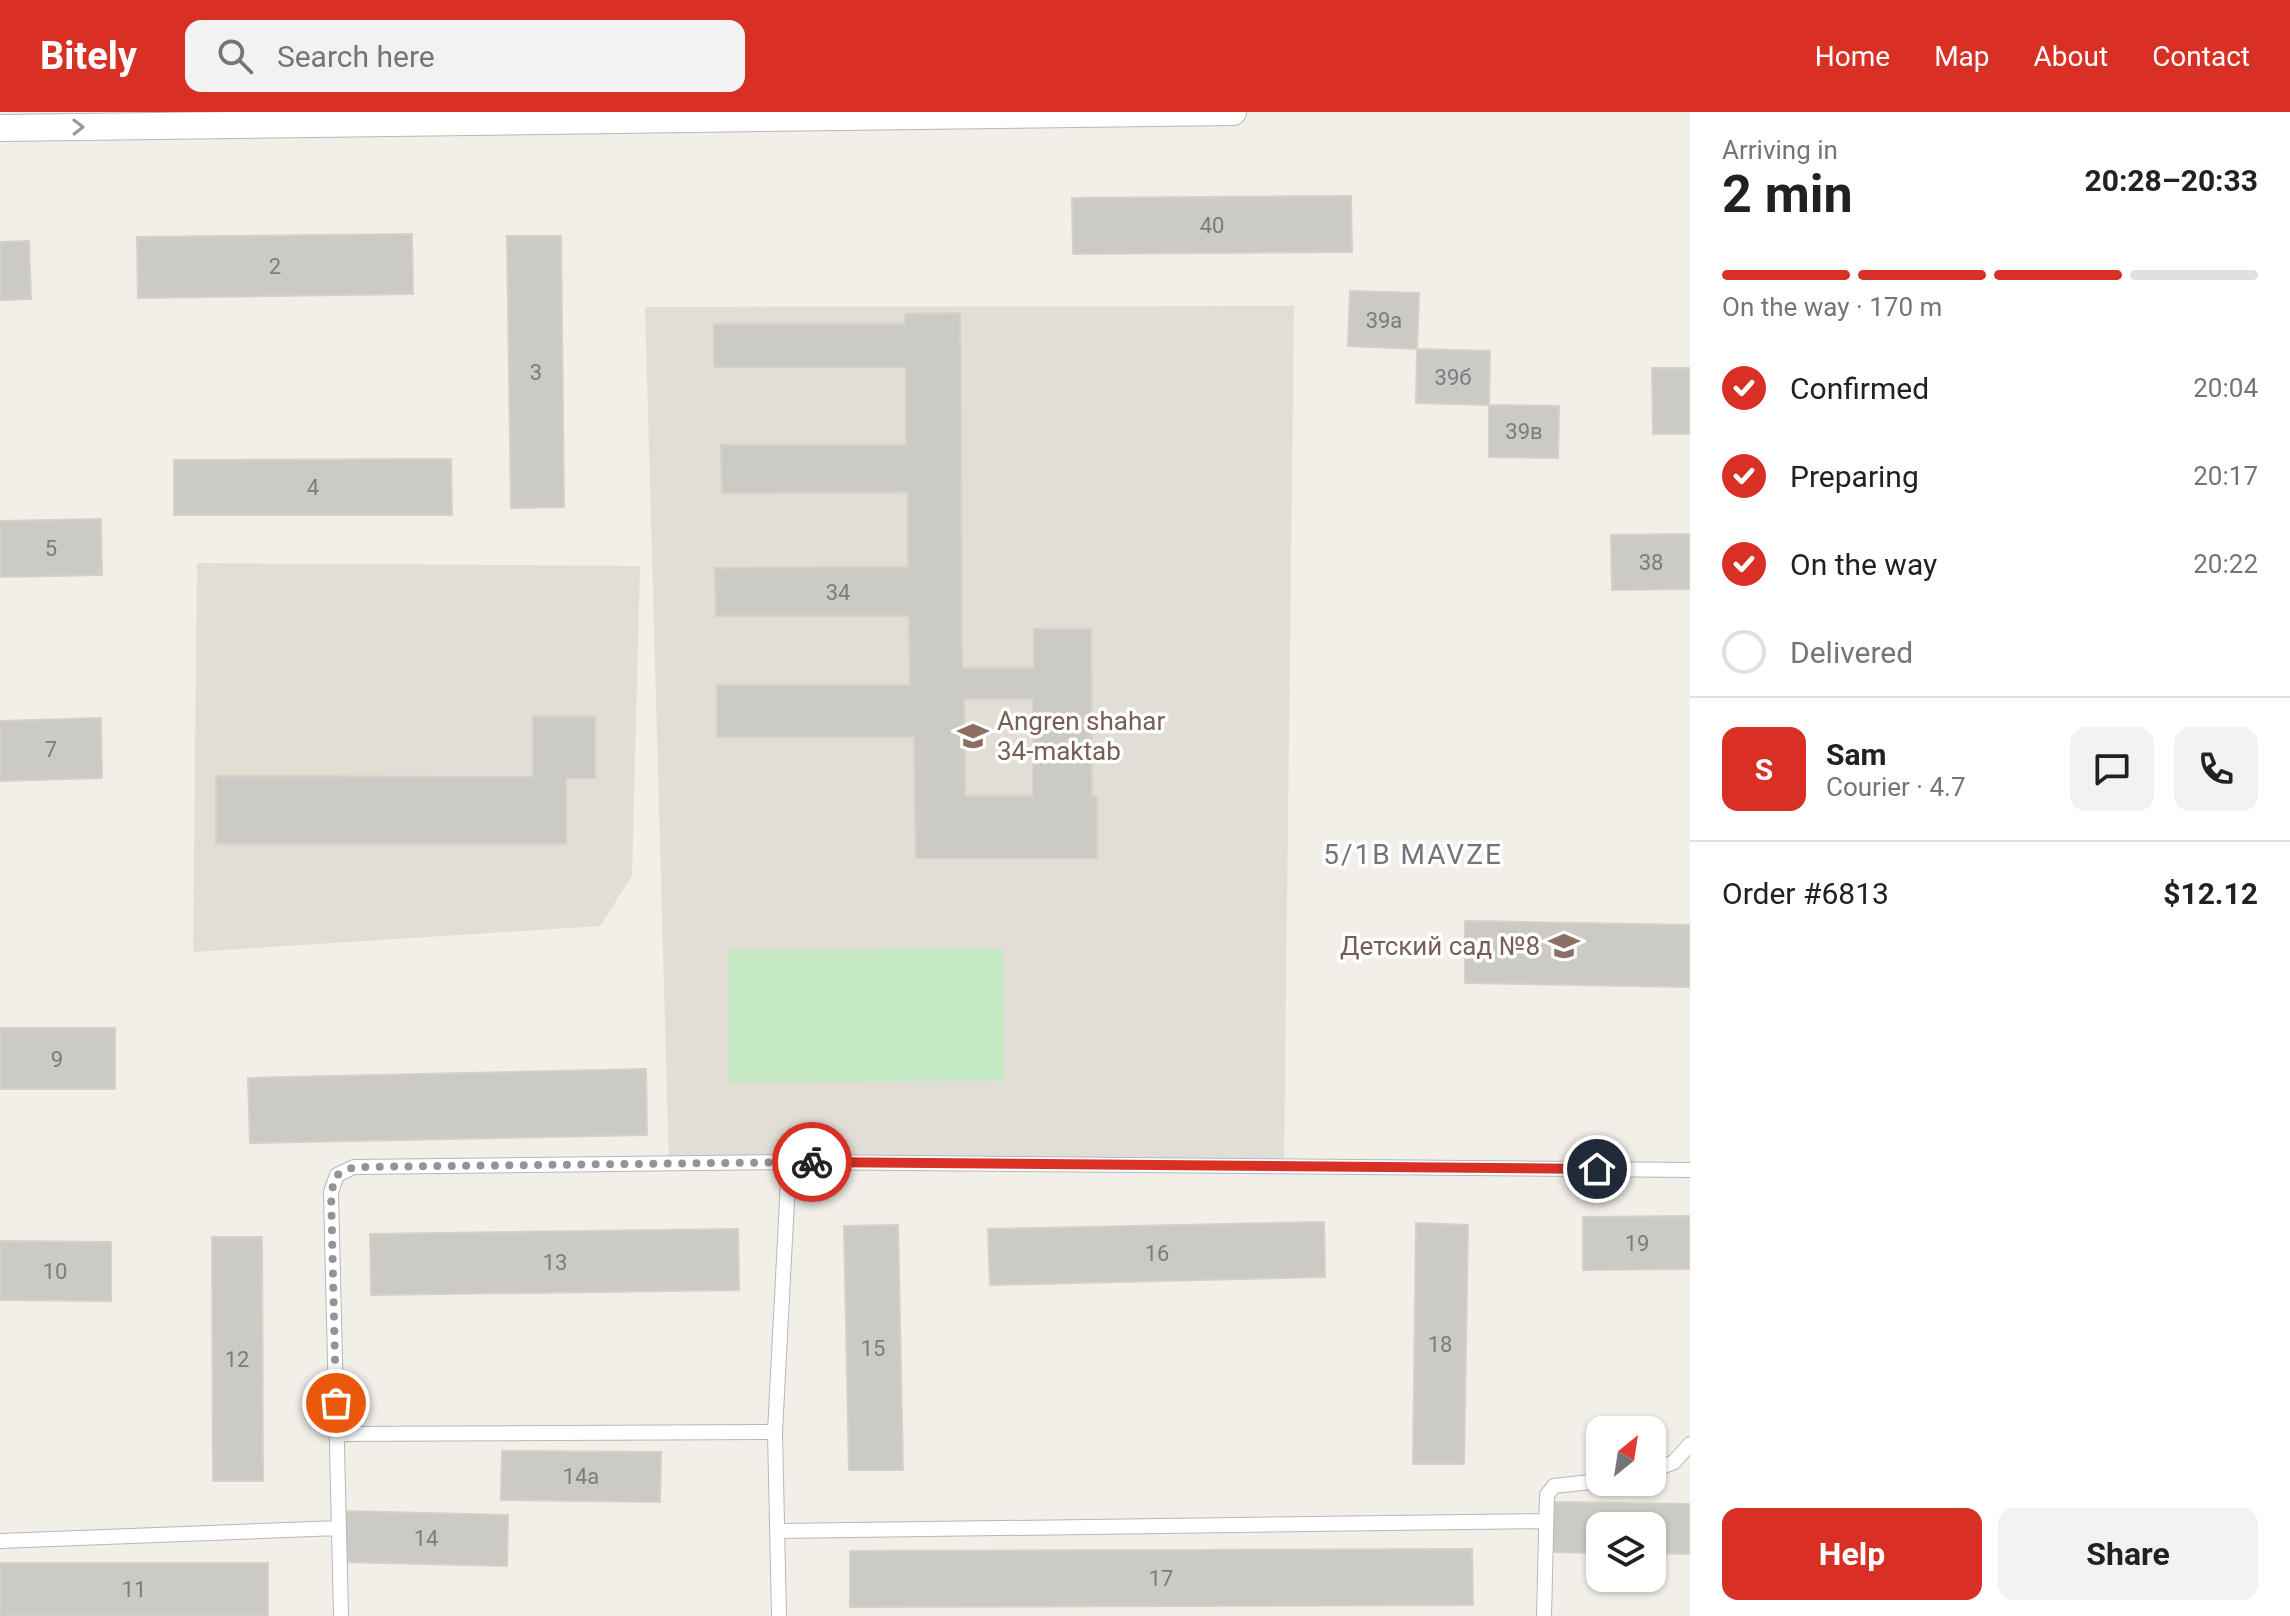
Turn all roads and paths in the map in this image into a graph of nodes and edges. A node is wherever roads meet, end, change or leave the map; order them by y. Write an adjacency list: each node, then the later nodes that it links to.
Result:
1 (1233, 112): 2 (street, one-way to 1)
2 (0, 128)
3 (789, 1162): 4 (lane); 5 (lane); 6 (lane)
4 (1690, 1170)
5 (775, 1432): 6 (lane); 12 (lane)
6 (337, 1434): 11 (lane)
7 (1690, 1444): 8 (lane)
8 (1666, 1465)
9 (1586, 1483): 10 (lane)
10 (1545, 1521): 12 (lane); 16 (lane)
11 (339, 1528): 13 (lane); 14 (lane)
12 (778, 1531): 15 (lane)
13 (0, 1541)
14 (341, 1616)
15 (779, 1616)
16 (1544, 1616)

